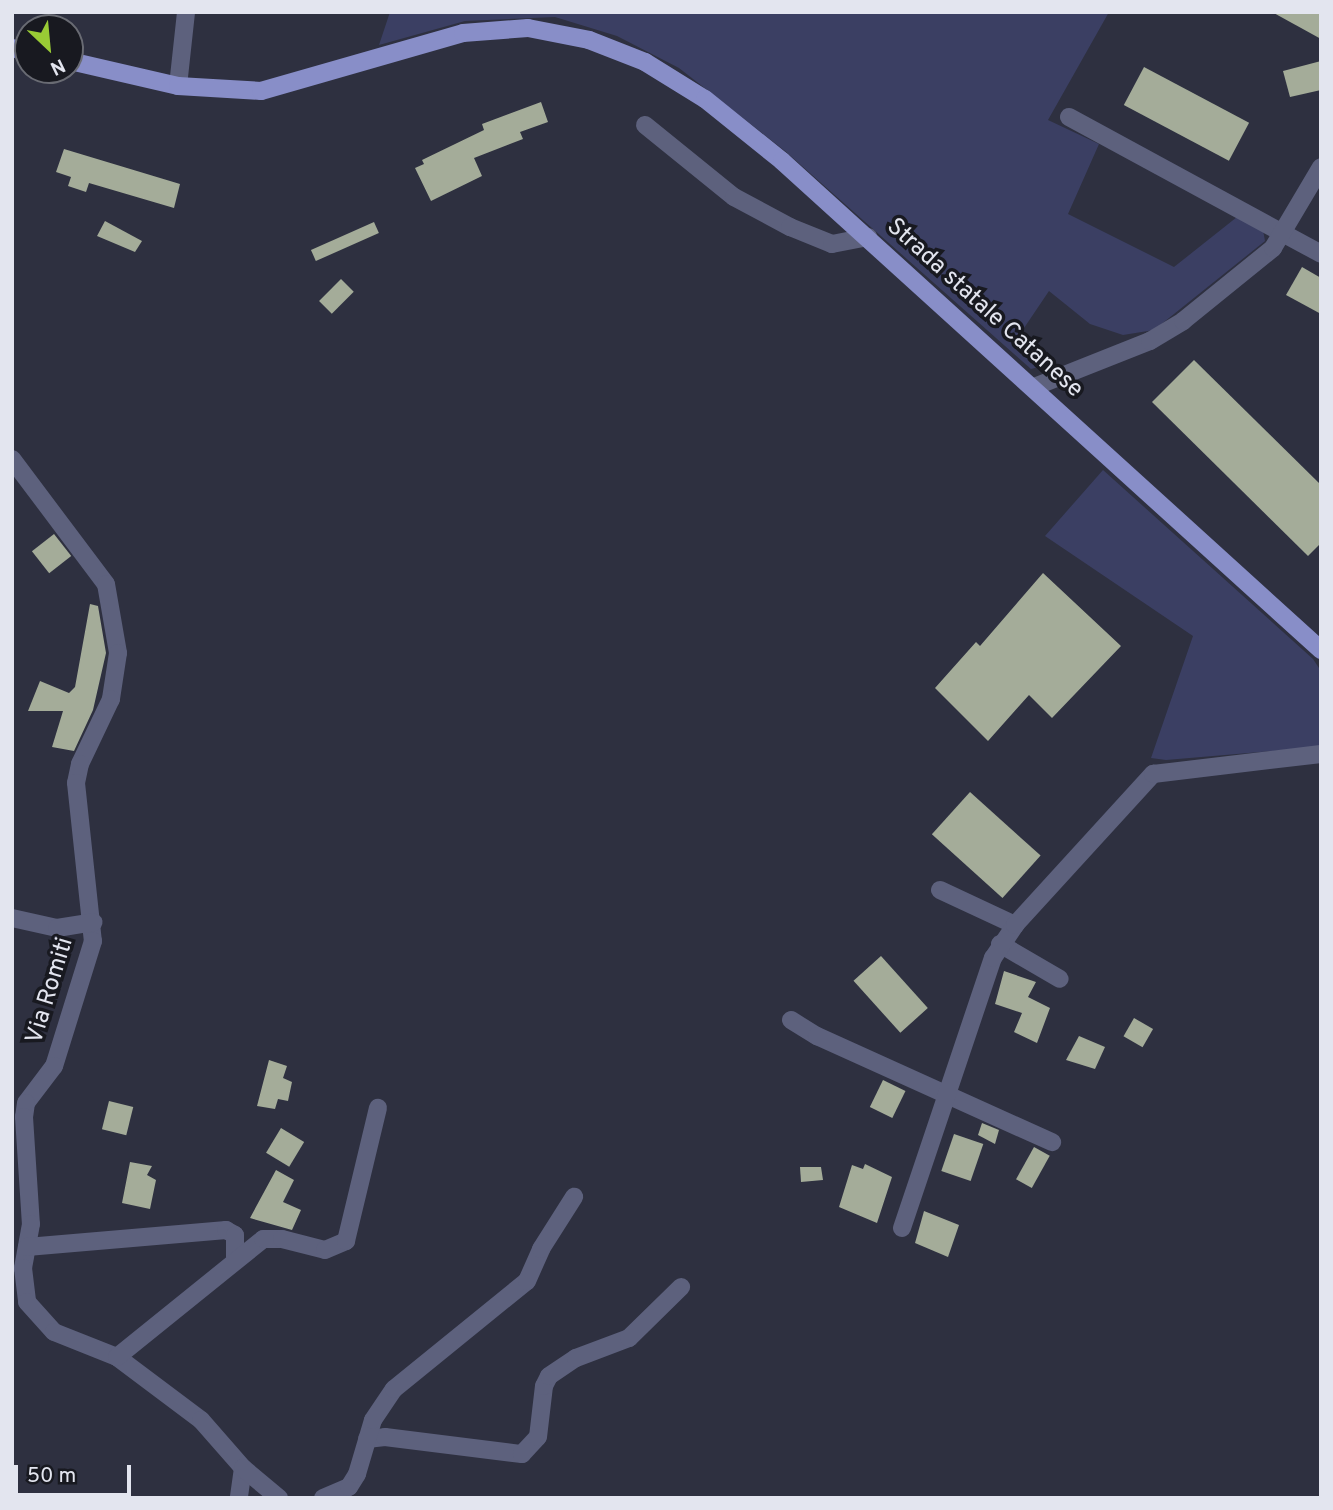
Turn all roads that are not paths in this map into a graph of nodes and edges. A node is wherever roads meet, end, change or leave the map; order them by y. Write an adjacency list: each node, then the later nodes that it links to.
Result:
1 (186, 12): 3 (street)
2 (84, 64): 3 (main road, Strada statale Catanese)
3 (178, 86): 8 (main road, Strada statale Catanese)
4 (1069, 117): 7 (street)
5 (645, 125): 8 (street)
6 (1321, 167): 7 (street)
7 (1283, 233): 9 (street); 10 (street)
8 (868, 237): 10 (main road, Strada statale Catanese)
9 (1321, 254)
10 (1034, 387): 12 (main road, Strada statale Catanese)
11 (12, 459): 16 (street, Via Romiti)
12 (1321, 650)
13 (1321, 754): 17 (street)
14 (940, 890): 17 (street)
15 (12, 918): 16 (street)
16 (94, 922): 26 (street, Via Romiti)
17 (1015, 925): 18 (street)
18 (1000, 944): 19 (street); 21 (street)
19 (1060, 979)
20 (791, 1020): 21 (street)
21 (947, 1094): 23 (street); 25 (street)
22 (378, 1108): 27 (street)
23 (1052, 1142)
24 (574, 1197): 30 (street)
25 (902, 1228)
26 (27, 1247): 27 (street); 29 (street, Via Romiti)
27 (235, 1257): 29 (street)
28 (681, 1287): 30 (street)
29 (117, 1357): 31 (street, Via Romiti)
30 (367, 1439): 34 (street)
31 (243, 1468): 32 (street); 33 (street, Via Romiti)
32 (239, 1498)
33 (279, 1498)
34 (323, 1498)

